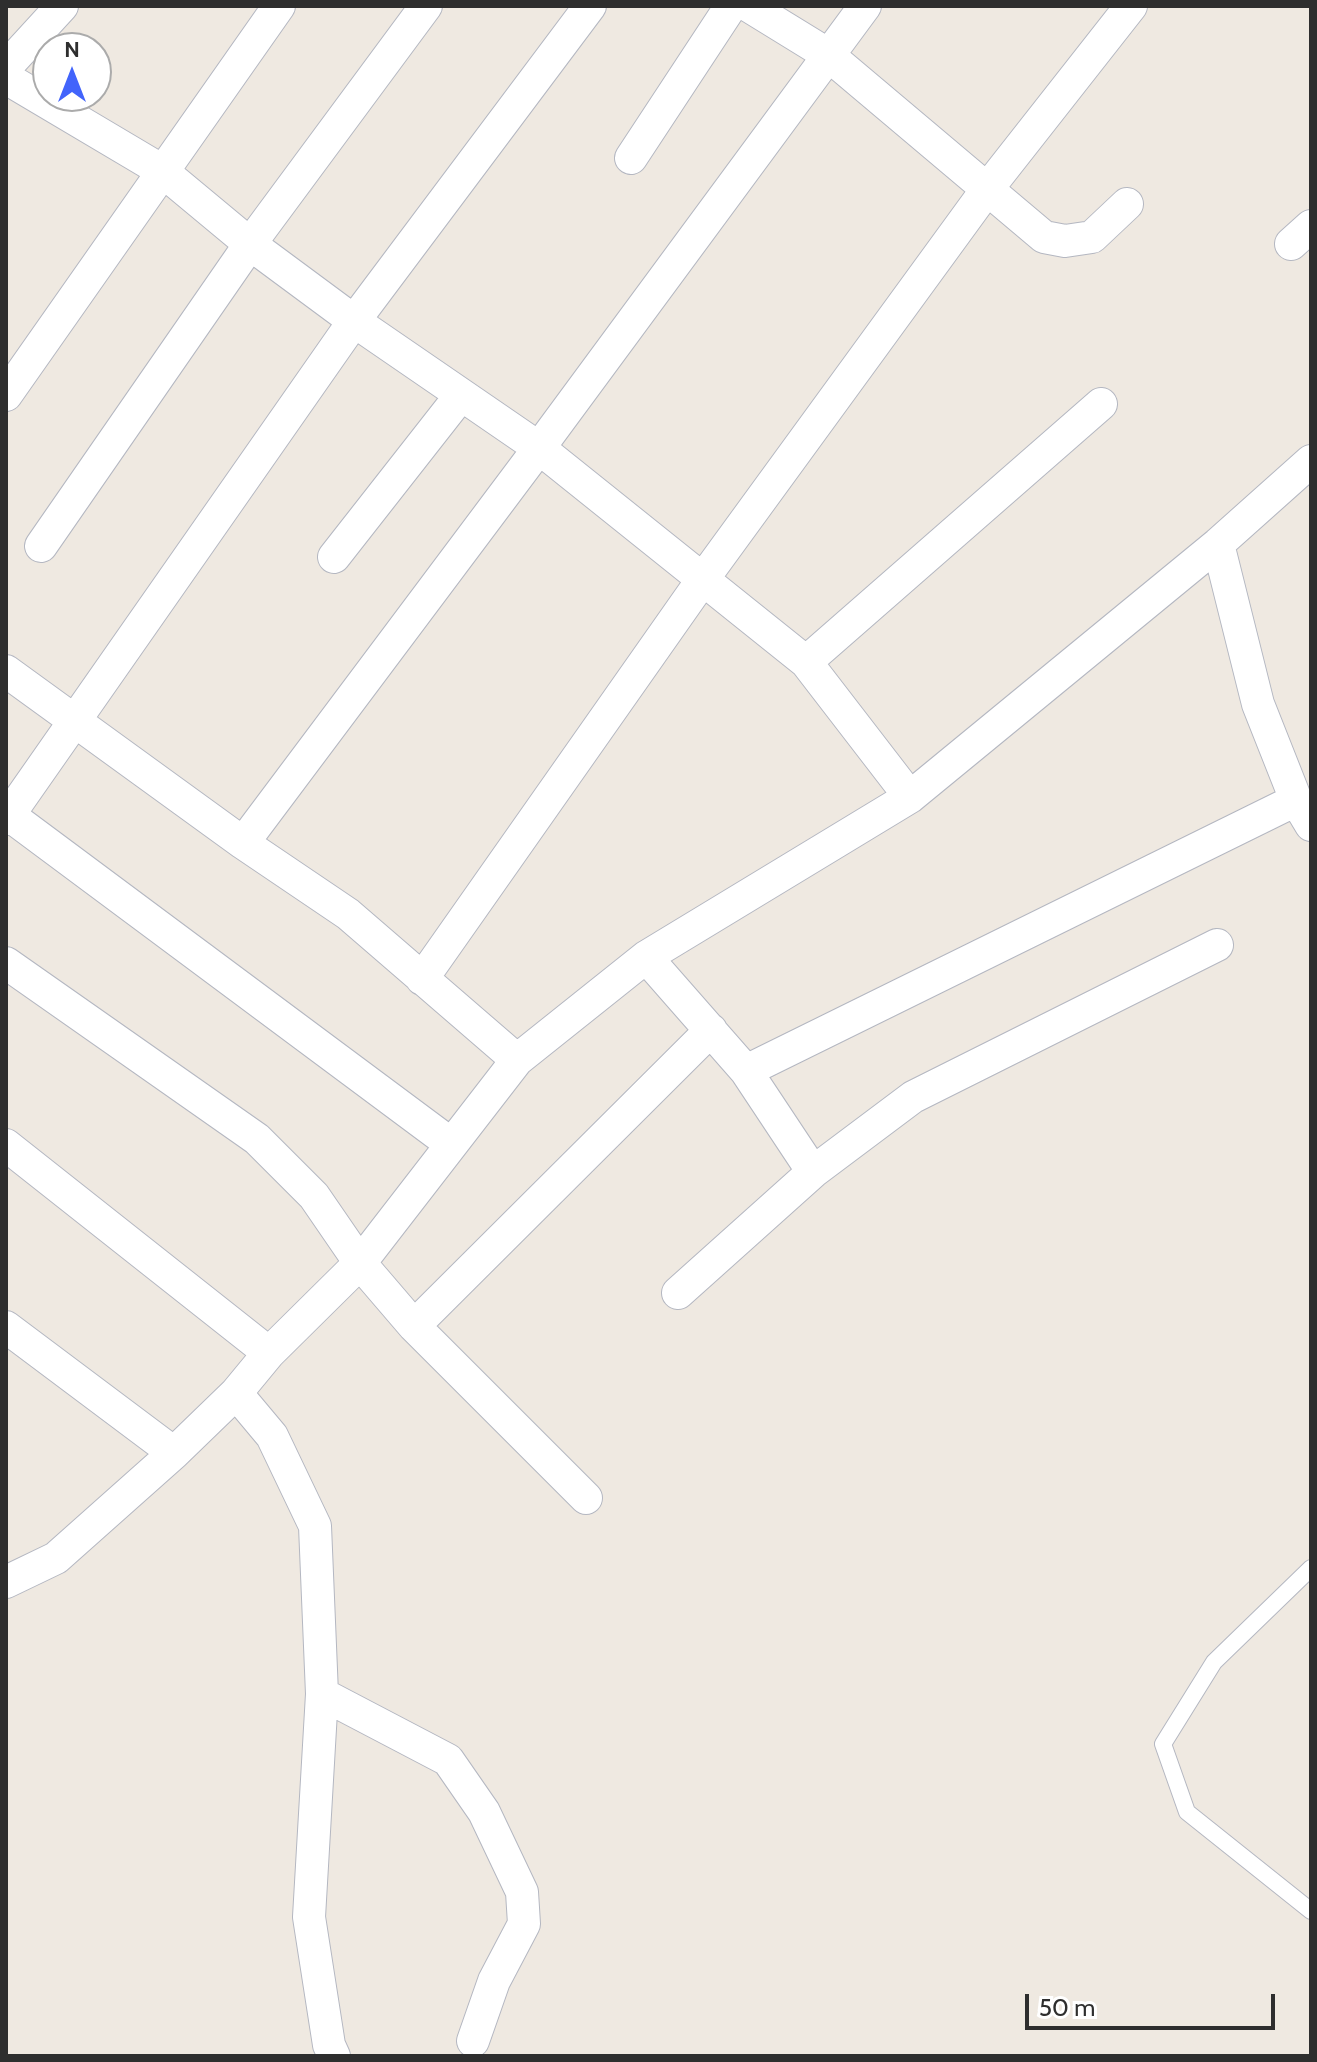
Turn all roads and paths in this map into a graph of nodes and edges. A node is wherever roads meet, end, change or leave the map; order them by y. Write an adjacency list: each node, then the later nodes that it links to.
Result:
1 (62, 6): 10 (street)
2 (279, 6): 13 (street)
3 (426, 6): 16 (street)
4 (590, 6): 17 (street)
5 (731, 6): 12 (street)
6 (749, 6): 9 (street)
7 (865, 6): 9 (street)
8 (1131, 6): 14 (street)
9 (827, 54): 14 (street); 21 (street)
10 (6, 67)
11 (6, 78): 13 (street)
12 (631, 158)
13 (161, 170): 16 (street); 18 (street)
14 (988, 188): 15 (street); 26 (street)
15 (1127, 204)
16 (250, 244): 17 (street); 24 (street)
17 (354, 321): 19 (street); 29 (street)
18 (6, 395)
19 (461, 395): 21 (street); 25 (street)
20 (1101, 404): 27 (street)
21 (539, 448): 26 (street); 33 (street)
22 (1311, 461): 23 (street)
23 (1218, 544): 30 (street); 31 (street)
24 (41, 546)
25 (334, 557)
26 (703, 579): 27 (street); 37 (street)
27 (806, 662): 30 (street)
28 (6, 671): 29 (street)
29 (76, 722): 32 (street); 33 (street)
30 (910, 797): 35 (street)
31 (1304, 812): 40 (street)
32 (8, 817): 41 (street)
33 (243, 843): 37 (street)
34 (1217, 945): 43 (street)
35 (646, 957): 38 (street); 39 (street)
36 (6, 963): 44 (street)
37 (422, 979): 39 (street)
38 (711, 1030): 40 (street); 46 (street)
39 (517, 1060): 41 (street)
40 (746, 1071): 43 (street)
41 (451, 1144): 44 (street)
42 (6, 1145): 48 (street)
43 (813, 1172): 45 (street)
44 (360, 1263): 46 (street); 48 (street)
45 (678, 1293)
46 (414, 1326): 51 (street)
47 (6, 1327): 50 (street)
48 (269, 1353): 49 (street)
49 (236, 1393): 50 (street); 54 (street)
50 (174, 1453): 53 (street)
51 (586, 1498)
52 (1311, 1568): 55 (lane)
53 (6, 1582)
54 (322, 1694): 56 (street); 57 (street)
55 (1311, 1911)
56 (473, 2041)
57 (334, 2056)

